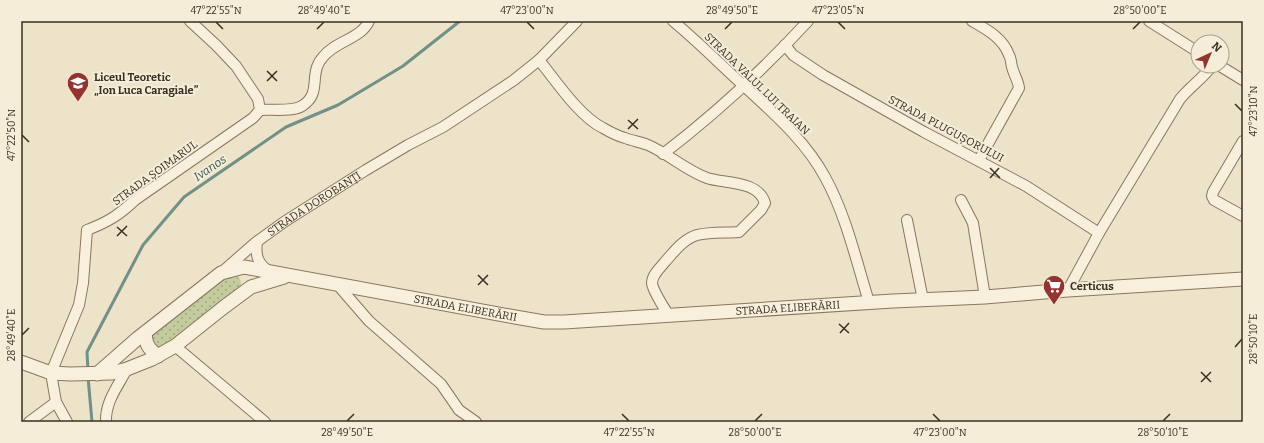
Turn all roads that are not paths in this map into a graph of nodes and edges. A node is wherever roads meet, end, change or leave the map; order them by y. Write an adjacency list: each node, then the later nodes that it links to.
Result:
1 (190, 21): 15 (street)
2 (369, 21): 15 (street)
3 (577, 21): 10 (street, STRADA DOROBANȚI)
4 (673, 21): 14 (street, STRADA VALUL LUI TRAIAN)
5 (808, 21): 8 (street)
6 (972, 21): 18 (street)
7 (1149, 21): 9 (street)
8 (785, 45): 14 (street); 18 (street, STRADA PLUGUȘORULUI)
9 (1190, 47)
10 (539, 60): 17 (street); 23 (street, STRADA DOROBANȚI)
11 (1230, 72): 13 (street)
12 (1206, 74): 22 (street)
13 (1243, 80)
14 (744, 86): 17 (street); 34 (street, STRADA VALUL LUI TRAIAN)
15 (260, 110): 41 (street, STRADA ȘOIMARUL)
16 (1243, 141): 20 (street)
17 (663, 154): 35 (street)
18 (979, 160): 22 (street, STRADA PLUGUȘORULUI)
19 (961, 200): 32 (street)
20 (1243, 216)
21 (907, 220): 33 (street)
22 (1099, 233): 31 (street)
23 (257, 242): 25 (street); 26 (street, STRADA DOROBANȚI)
24 (236, 269): 25 (street, STRADA ELIBERĂRII); 26 (street, STRADA ELIBERĂRII); 30 (street)
25 (270, 272): 27 (street, STRADA ELIBERĂRII)
26 (221, 273): 36 (street, STRADA DOROBANȚI)
27 (288, 276): 29 (street, STRADA ELIBERĂRII); 30 (street, STRADA ELIBERĂRII)
28 (1243, 279): 31 (street, STRADA ELIBERĂRII)
29 (336, 284): 35 (street, STRADA ELIBERĂRII); 48 (street)
30 (247, 290): 37 (street, STRADA ELIBERĂRII)
31 (1068, 290): 32 (street, STRADA ELIBERĂRII)
32 (985, 297): 33 (street, STRADA ELIBERĂRII)
33 (923, 300): 34 (street, STRADA ELIBERĂRII)
34 (869, 302): 35 (street, STRADA ELIBERĂRII)
35 (669, 316)
36 (145, 332): 38 (street); 42 (street, STRADA DOROBANȚI)
37 (175, 346): 38 (street, STRADA ELIBERĂRII); 47 (street)
38 (158, 356): 40 (street, STRADA ELIBERĂRII)
39 (21, 362): 41 (street)
40 (127, 369): 42 (street, STRADA ELIBERĂRII); 46 (street)
41 (51, 373): 42 (street); 43 (street)
42 (97, 374)
43 (56, 402): 44 (street); 45 (street)
44 (29, 422)
45 (67, 422)
46 (106, 422)
47 (265, 422)
48 (476, 422)

